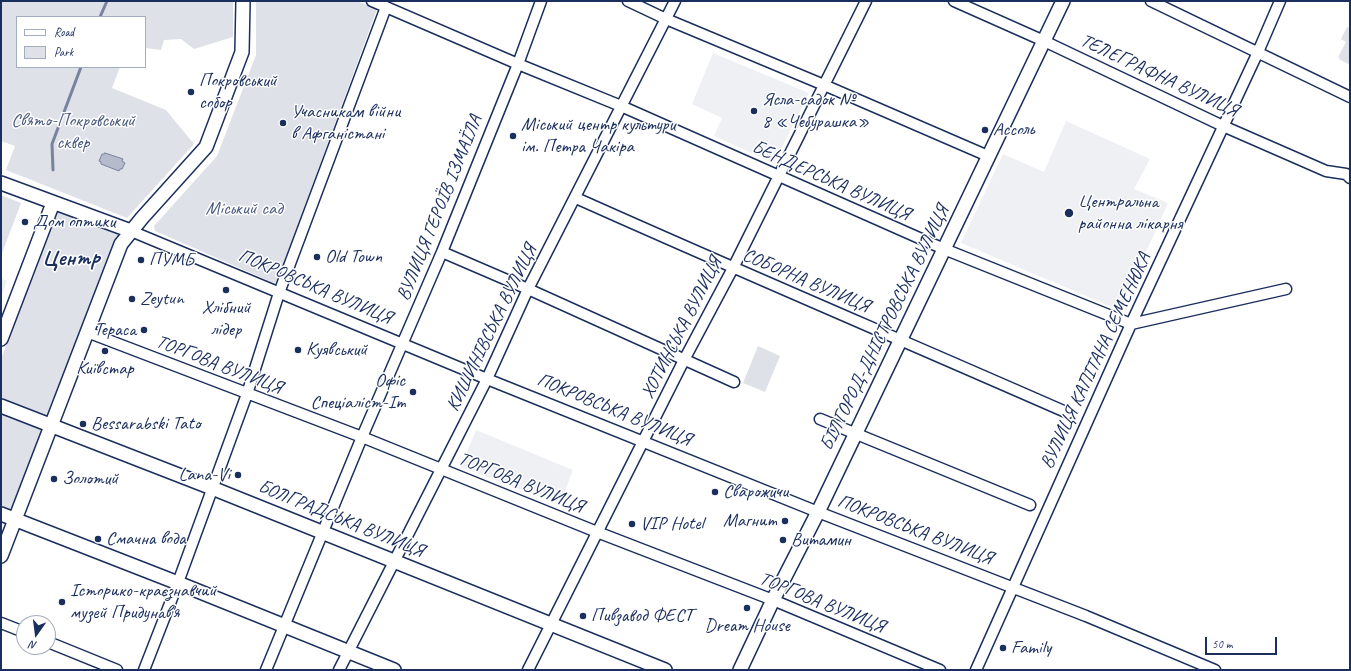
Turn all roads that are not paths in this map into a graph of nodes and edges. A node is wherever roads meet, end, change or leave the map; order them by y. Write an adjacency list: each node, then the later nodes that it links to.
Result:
1 (243, 1): 26 (main road)
2 (372, 1): 11 (street, БЕНДЕРСЬКА ВУЛИЦЯ)
3 (541, 1): 15 (street, ВУЛИЦЯ ГЕРОЇВ ІЗМАЇЛА)
4 (628, 1): 12 (street)
5 (675, 1): 12 (street, КИШИНІВСЬКА ВУЛИЦЯ)
6 (866, 1): 16 (street, ХОТИНСЬКА ВУЛИЦЯ)
7 (954, 1): 13 (street, ТЕЛЕГРАФНА ВУЛИЦЯ)
8 (1063, 1): 13 (main road, БІЛГОРОД-ДНІСТРОВСЬКА ВУЛИЦЯ)
9 (1151, 1): 14 (street)
10 (1280, 1): 14 (street, ВУЛИЦЯ КАПІТАНА СЕМЕНЮКА)
11 (391, 6): 15 (street, БЕНДЕРСЬКА ВУЛИЦЯ); 32 (street)
12 (666, 19): 16 (street); 18 (street, КИШИНІВСЬКА ВУЛИЦЯ)
13 (1044, 40): 19 (street, ТЕЛЕГРАФНА ВУЛИЦЯ); 20 (main road, БІЛГОРОД-ДНІСТРОВСЬКА ВУЛИЦЯ)
14 (1258, 52): 17 (street); 19 (street, ВУЛИЦЯ КАПІТАНА СЕМЕНЮКА)
15 (518, 64): 18 (street, БЕНДЕРСЬКА ВУЛИЦЯ); 28 (street, ВУЛИЦЯ ГЕРОЇВ ІЗМАЇЛА)
16 (824, 85): 20 (street); 22 (street, ХОТИНСЬКА ВУЛИЦЯ)
17 (1350, 97)
18 (621, 106): 22 (street, БЕНДЕРСЬКА ВУЛИЦЯ); 24 (street, КИШИНІВСЬКА ВУЛИЦЯ)
19 (1223, 126): 21 (street, ТЕЛЕГРАФНА ВУЛИЦЯ); 33 (street, ВУЛИЦЯ КАПІТАНА СЕМЕНЮКА)
20 (988, 156): 27 (main road, БІЛГОРОД-ДНІСТРОВСЬКА ВУЛИЦЯ)
21 (1348, 173)
22 (778, 176): 27 (street, БЕНДЕРСЬКА ВУЛИЦЯ); 29 (street, ХОТИНСЬКА ВУЛИЦЯ)
23 (1, 182): 25 (main road, ПОКРОВСЬКА ВУЛИЦЯ)
24 (576, 198): 29 (street, СОБОРНА ВУЛИЦЯ); 30 (street, КИШИНІВСЬКА ВУЛИЦЯ)
25 (53, 203): 26 (main road, ПОКРОВСЬКА ВУЛИЦЯ); 35 (main road)
26 (131, 231): 32 (street, ПОКРОВСЬКА ВУЛИЦЯ); 34 (main road)
27 (944, 249): 33 (street, БЕНДЕРСЬКА ВУЛИЦЯ); 36 (main road, БІЛГОРОД-ДНІСТРОВСЬКА ВУЛИЦЯ)
28 (442, 252): 30 (street); 37 (street, ВУЛИЦЯ ГЕРОЇВ ІЗМАЇЛА)
29 (733, 268): 36 (street, СОБОРНА ВУЛИЦЯ); 38 (street, ХОТИНСЬКА ВУЛИЦЯ)
30 (528, 289): 38 (street); 39 (street, КИШИНІВСЬКА ВУЛИЦЯ)
31 (1286, 289): 33 (street)
32 (279, 293): 37 (street, ПОКРОВСЬКА ВУЛИЦЯ); 41 (street)
33 (1131, 324): 60 (street, ВУЛИЦЯ КАПІТАНА СЕМЕНЮКА)
34 (87, 332): 41 (street, ТОРГОВА ВУЛИЦЯ); 45 (main road)
35 (1, 339)
36 (900, 340): 43 (street, СОБОРНА ВУЛИЦЯ); 46 (main road, БІЛГОРОД-ДНІСТРОВСЬКА ВУЛИЦЯ)
37 (402, 345): 39 (street, ПОКРОВСЬКА ВУЛИЦЯ); 47 (street, ВУЛИЦЯ ГЕРОЇВ ІЗМАЇЛА)
38 (684, 360): 40 (street); 48 (street, ХОТИНСЬКА ВУЛИЦЯ)
39 (487, 379): 48 (street, ПОКРОВСЬКА ВУЛИЦЯ); 49 (street, КИШИНІВСЬКА ВУЛИЦЯ)
40 (734, 382)
41 (247, 394): 47 (street, ТОРГОВА ВУЛИЦЯ); 50 (street)
42 (1, 406): 45 (main road, БОЛГРАДСЬКА ВУЛИЦЯ)
43 (1068, 413)
44 (820, 419): 46 (street)
45 (51, 426): 50 (main road, БОЛГРАДСЬКА ВУЛИЦЯ); 54 (main road)
46 (854, 434): 51 (street); 52 (main road, БІЛГОРОД-ДНІСТРОВСЬКА ВУЛИЦЯ)
47 (362, 437): 49 (street, ТОРГОВА ВУЛИЦЯ); 55 (street, ВУЛИЦЯ ГЕРОЇВ ІЗМАЇЛА)
48 (642, 442): 52 (street, ПОКРОВСЬКА ВУЛИЦЯ); 56 (street, ХОТИНСЬКА ВУЛИЦЯ)
49 (441, 469): 56 (street, ТОРГОВА ВУЛИЦЯ); 58 (street, КИШИНІВСЬКА ВУЛИЦЯ)
50 (212, 488): 55 (main road, БОЛГРАДСЬКА ВУЛИЦЯ); 59 (street)
51 (1030, 505)
52 (818, 512): 60 (street, ПОКРОВСЬКА ВУЛИЦЯ); 61 (main road, БІЛГОРОД-ДНІСТРОВСЬКА ВУЛИЦЯ)
53 (1, 514): 54 (main road)
54 (15, 520): 57 (main road); 59 (main road)
55 (323, 532): 58 (main road, БОЛГРАДСЬКА ВУЛИЦЯ); 64 (street, ВУЛИЦЯ ГЕРОЇВ ІЗМАЇЛА)
56 (597, 532): 61 (street, ТОРГОВА ВУЛИЦЯ); 63 (street, ХОТИНСЬКА ВУЛИЦЯ)
57 (1, 556)
58 (395, 561): 63 (main road, БОЛГРАДСЬКА ВУЛИЦЯ); 67 (street, КИШИНІВСЬКА ВУЛИЦЯ)
59 (178, 583): 64 (main road); 69 (street)
60 (1012, 588): 77 (street, ВУЛИЦЯ КАПІТАНА СЕМЕНЮКА); 78 (street, ПОКРОВСЬКА ВУЛИЦЯ)
61 (773, 600): 75 (main road, БІЛГОРОД-ДНІСТРОВСЬКА ВУЛИЦЯ); 76 (street, ТОРГОВА ВУЛИЦЯ)
62 (1, 623): 65 (street)
63 (551, 624): 73 (street, ХОТИНСЬКА ВУЛИЦЯ); 74 (main road, БОЛГРАДСЬКА ВУЛИЦЯ)
64 (284, 626): 67 (main road); 70 (street, ВУЛИЦЯ ГЕРОЇВ ІЗМАЇЛА)
65 (16, 629)
66 (56, 645): 68 (street)
67 (348, 651): 71 (street, КИШИНІВСЬКА ВУЛИЦЯ); 72 (main road)
68 (117, 670)
69 (144, 670)
70 (266, 670)
71 (339, 670)
72 (394, 670)
73 (528, 670)
74 (665, 670)
75 (740, 670)
76 (940, 670)
77 (976, 670)
78 (1215, 670)

